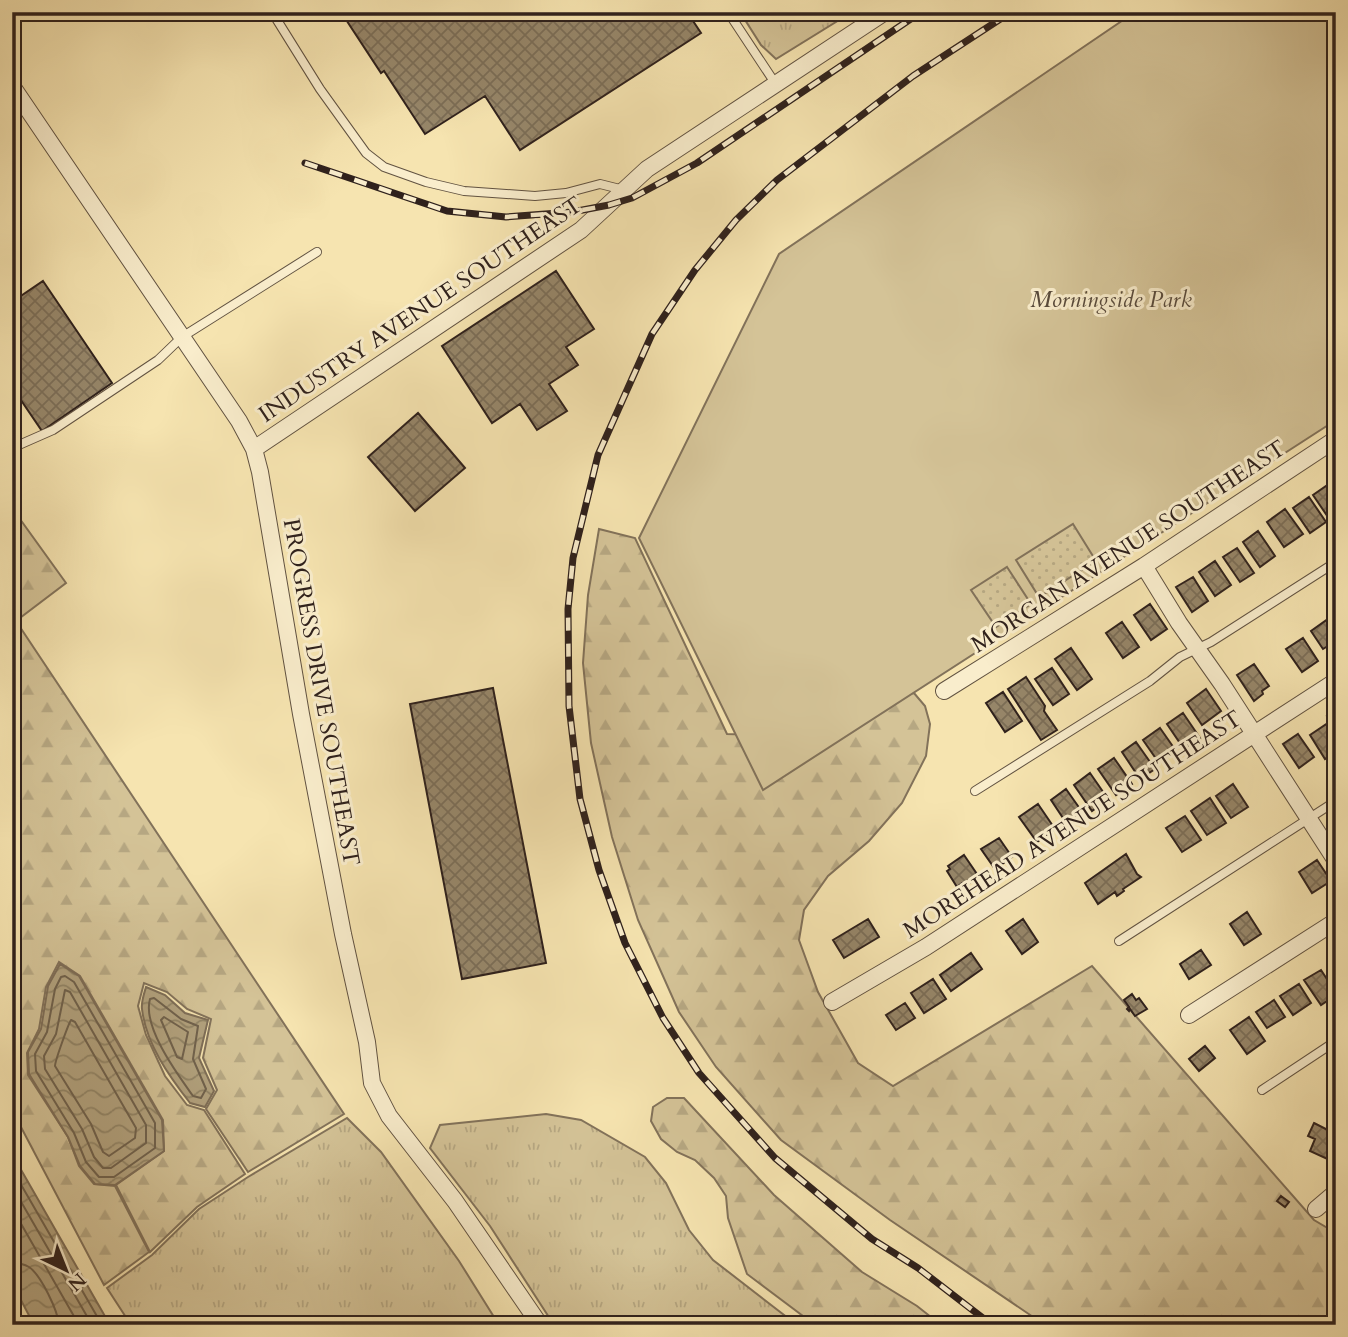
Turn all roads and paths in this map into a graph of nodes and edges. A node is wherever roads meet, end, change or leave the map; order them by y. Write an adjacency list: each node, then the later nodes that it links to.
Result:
1 (272, 12): 6 (lane)
2 (727, 12): 4 (lane)
3 (885, 12): 4 (street, INDUSTRY AVENUE SOUTHEAST)
4 (775, 83): 6 (street, INDUSTRY AVENUE SOUTHEAST)
5 (12, 86): 8 (street, PROGRESS DRIVE SOUTHEAST)
6 (624, 191): 11 (street, INDUSTRY AVENUE SOUTHEAST)
7 (317, 252): 8 (lane)
8 (182, 337): 10 (lane); 11 (street, PROGRESS DRIVE SOUTHEAST)
9 (1336, 439): 13 (street, MORGAN AVENUE SOUTHEAST)
10 (12, 448)
11 (254, 449): 30 (street, PROGRESS DRIVE SOUTHEAST)
12 (1336, 562): 14 (lane)
13 (1144, 566): 14 (street); 16 (street, MORGAN AVENUE SOUTHEAST)
14 (1198, 649): 17 (street); 18 (lane)
15 (1336, 681): 17 (street, MOREHEAD AVENUE SOUTHEAST)
16 (944, 691)
17 (1253, 734): 20 (street); 24 (street, MOREHEAD AVENUE SOUTHEAST)
18 (975, 791)
19 (1336, 801): 20 (lane)
20 (1308, 819): 21 (street); 23 (lane)
21 (1336, 861)
22 (1336, 920): 25 (street)
23 (1119, 941)
24 (832, 1002)
25 (1189, 1015)
26 (1336, 1041): 27 (lane)
27 (1262, 1090)
28 (1336, 1192): 29 (street)
29 (1316, 1209)
30 (540, 1325)

